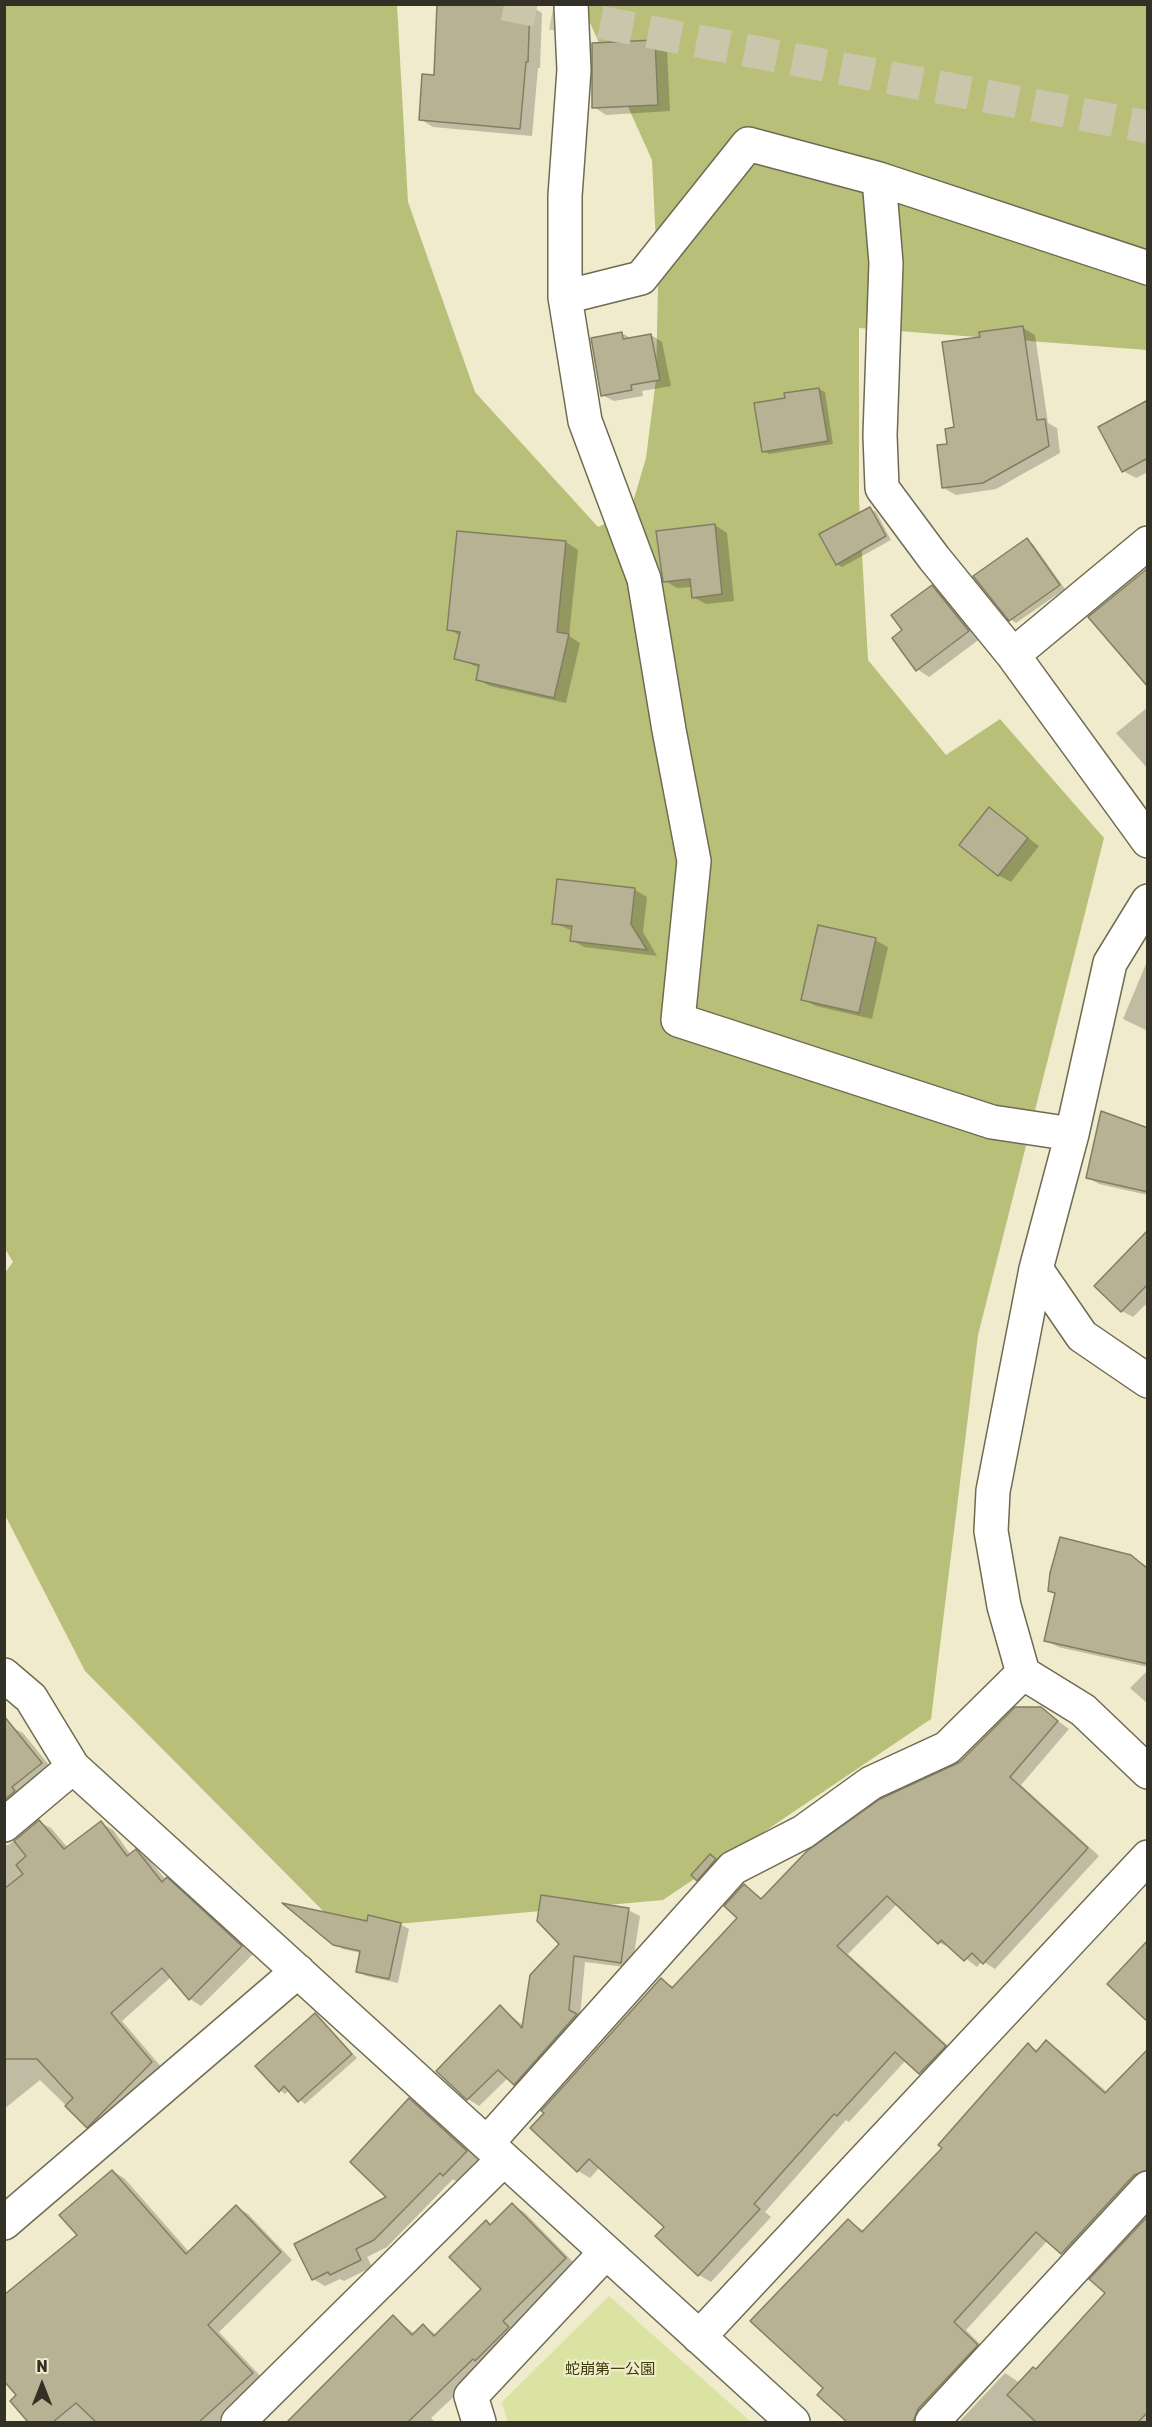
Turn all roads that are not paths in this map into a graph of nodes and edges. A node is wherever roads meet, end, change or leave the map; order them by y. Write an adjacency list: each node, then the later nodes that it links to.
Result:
1 (571, 4): 4 (street)
2 (879, 179): 3 (street); 4 (street); 6 (street)
3 (1148, 268)
4 (565, 297): 9 (street)
5 (1148, 543): 6 (street)
6 (1013, 655): 7 (street)
7 (1148, 841)
8 (1148, 901): 9 (street)
9 (1072, 1134): 10 (street)
10 (1036, 1269): 11 (street); 12 (street)
11 (1146, 1378)
12 (1023, 1673): 15 (street); 19 (street)
13 (4, 1675): 14 (street)
14 (73, 1767): 16 (street); 18 (street)
15 (1148, 1773)
16 (4, 1825)
17 (1148, 1857): 23 (street)
18 (298, 1971): 19 (street); 21 (street)
19 (496, 2151): 22 (street); 24 (street)
20 (1148, 2188): 27 (street)
21 (4, 2223)
22 (606, 2252): 23 (street); 25 (street)
23 (699, 2337): 26 (street)
24 (238, 2422)
25 (479, 2422)
26 (793, 2422)
27 (932, 2422)

